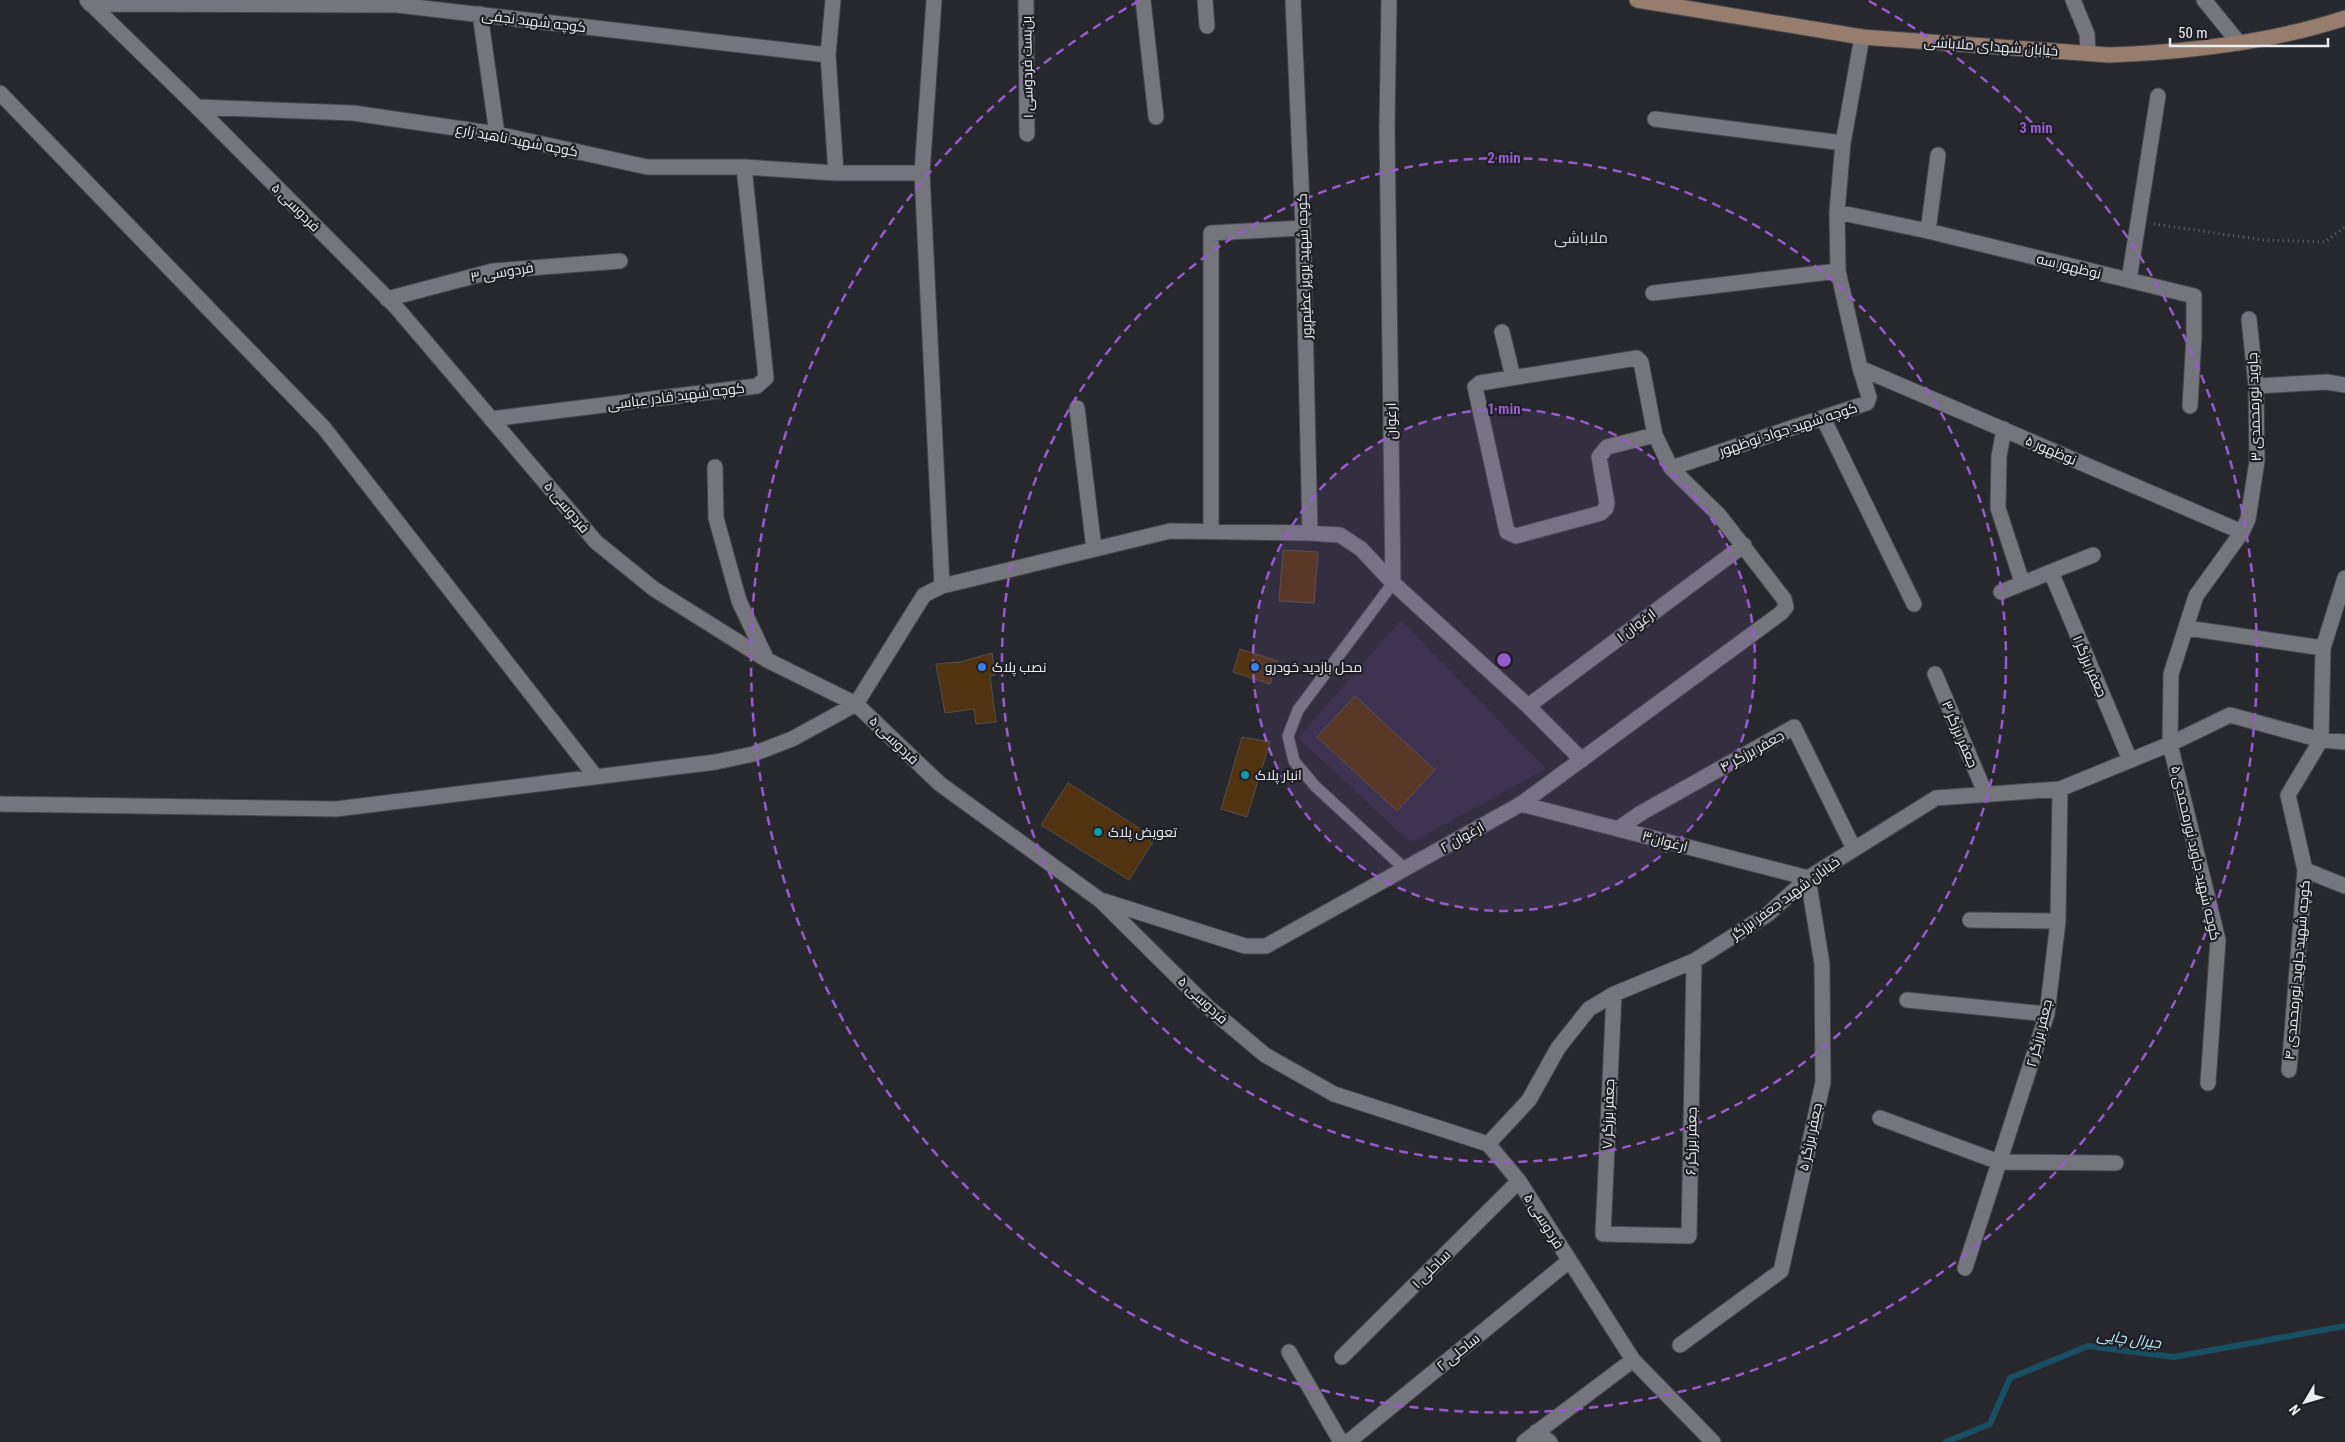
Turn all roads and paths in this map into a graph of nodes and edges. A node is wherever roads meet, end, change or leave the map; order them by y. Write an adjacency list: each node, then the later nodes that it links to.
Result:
1 (833, 0): 19 (street)
2 (934, 0): 31 (street)
3 (1026, 0): 26 (street, بن‌بست فردوسی ۱)
4 (1144, 0): 23 (street)
5 (1205, 0): 15 (street)
6 (1293, 0): 35 (street, کوچه شهید پرویز عظیم‌پور)
7 (1389, 0): 65 (street, ارغوان)
8 (1637, 0): 12 (street, خیابان شهدای ملاباشی)
9 (2073, 0): 18 (street)
10 (2204, 0): 17 (street)
11 (88, 2): 13 (street, کوچه شهید نجفی); 22 (street, فردوسی ۵)
12 (1666, 3): 16 (street, خیابان شهدای ملاباشی)
13 (480, 14): 19 (street, کوچه شهید نجفی); 25 (street)
14 (2345, 18): 17 (street, خیابان شهدای ملاباشی)
15 (1207, 26)
16 (1862, 37): 18 (street, خیابان شهدای ملاباشی); 27 (street, کوچه شهید جواد نوظهور)
17 (2239, 43): 18 (street, خیابان شهدای ملاباشی)
18 (2088, 53)
19 (828, 55): 30 (street)
20 (0, 93): 80 (street)
21 (2158, 96): 33 (street)
22 (197, 107): 25 (street, کوچه شهید ناهید زارع); 41 (street, فردوسی ۵)
23 (1156, 118)
24 (1655, 119): 27 (street)
25 (498, 134): 29 (street, کوچه شهید ناهید زارع)
26 (1028, 134)
27 (1843, 143): 32 (street, کوچه شهید جواد نوظهور)
28 (1938, 155): 36 (street)
29 (744, 167): 30 (street, کوچه شهید ناهید زارع); 50 (street, کوچه شهید قادر عباسی)
30 (836, 173): 31 (street, کوچه شهید ناهید زارع)
31 (922, 173): 66 (street)
32 (1837, 212): 36 (street, نوظهور سه); 38 (street, کوچه شهید جواد نوظهور)
33 (2138, 221): 34 (path); 39 (street)
34 (2345, 227)
35 (1303, 228): 56 (street); 57 (street, کوچه شهید پرویز عظیم‌پور)
36 (1928, 231): 39 (street, نوظهور سه)
37 (620, 261): 41 (street, فردوسی ۳)
38 (1838, 271): 40 (street); 44 (street, کوچه شهید جواد نوظهور)
39 (2129, 280): 48 (street, نوظهور سه)
40 (1653, 293)
41 (386, 299): 50 (street, فردوسی ۵)
42 (2249, 319): 47 (street, جاوید نورمحمدی ۳)
43 (1502, 332): 45 (street)
44 (1860, 368): 51 (street, کوچه شهید جواد نوظهور); 52 (street, نوظهور ۵)
45 (1513, 377): 53 (street); 53 (street)
46 (2345, 385): 47 (street)
47 (2256, 386): 58 (street, جاوید نورمحمدی ۳)
48 (2190, 406)
49 (1077, 408): 60 (street)
50 (491, 418): 71 (street, فردوسی ۵)
51 (1823, 418): 55 (street, کوچه شهید جواد نوظهور); 68 (street)
52 (2004, 429): 58 (street, نوظهور ۵); 64 (street)
53 (1655, 435): 55 (street)
54 (715, 467): 71 (street)
55 (1671, 468): 59 (street)
56 (1211, 531): 57 (street); 60 (street)
57 (1310, 532): 65 (street)
58 (2242, 532): 69 (street, جاوید نورمحمدی ۳)
59 (1744, 545): 74 (street, ارغوان ۱); 78 (street, ارغوان ۲)
60 (1094, 550): 66 (street)
61 (2092, 555): 62 (street)
62 (2050, 572): 64 (street); 79 (street, جعفر برزگر ۱)
63 (2345, 578): 70 (street)
64 (2022, 582): 67 (street)
65 (1393, 583): 74 (street); 87 (lane)
66 (942, 586): 73 (street)
67 (2001, 592)
68 (1914, 604)
69 (2187, 628): 70 (street); 77 (street, جاوید نورمحمدی ۳)
70 (2324, 648): 75 (street)
71 (767, 660): 73 (street, فردوسی ۵)
72 (1935, 674): 82 (street, جعفر برزگر ۳)
73 (856, 704): 80 (street); 91 (street, فردوسی ۵)
74 (1528, 706): 78 (street)
75 (2321, 740): 76 (street, خیابان شهید جعفر برزگر); 77 (street, خیابان شهید جعفر برزگر); 88 (street, کوچه شهید جاوید نورمحمدی ۴)
76 (2345, 742)
77 (2170, 744): 79 (street, خیابان شهید جعفر برزگر); 99 (street, کوچه شهید جاوید نورمحمدی ۵)
78 (1582, 760): 84 (street, ارغوان ۲)
79 (2130, 760): 81 (street, خیابان شهید جعفر برزگر)
80 (596, 777): 83 (street)
81 (2060, 789): 82 (street, خیابان شهید جعفر برزگر); 93 (street, جعفر برزگر ۲)
82 (1986, 795): 86 (street, خیابان شهید جعفر برزگر)
83 (0, 804)
84 (1521, 804): 85 (street, ارغوان۳); 87 (street, ارغوان ۲)
85 (1618, 828): 86 (street, جعفر برزگر ۴); 89 (street, ارغوان۳)
86 (1854, 850): 89 (street, خیابان شهید جعفر برزگر)
87 (1405, 869): 91 (street, ارغوان ۲)
88 (2305, 870): 90 (street, کوچه شهید جاوید نورمحمدی ۴); 98 (street, کوچه شهید جاوید نورمحمدی ۴)
89 (1808, 878): 94 (street, خیابان شهید جعفر برزگر); 108 (street, جعفر برزگر ۵)
90 (2345, 886)
91 (1100, 900): 101 (street, فردوسی ۵)
92 (1970, 920): 93 (street)
93 (2058, 921): 97 (street, جعفر برزگر ۲)
94 (1694, 961): 95 (street, خیابان شهید جعفر برزگر); 105 (street, جعفر برزگر ۶)
95 (1614, 994): 101 (street, خیابان شهید جعفر برزگر); 105 (street, جعفر برزگر ۷)
96 (1907, 1000): 97 (street)
97 (2047, 1014): 102 (street, جعفر برزگر ۲)
98 (2290, 1070)
99 (2208, 1083)
100 (1880, 1118): 102 (street)
101 (1488, 1144): 104 (street, فردوسی ۵)
102 (1999, 1162): 103 (street); 107 (street, جعفر برزگر ۲)
103 (2116, 1163)
104 (1519, 1181): 106 (street, فردوسی ۵); 110 (street, ساحلی ۱)
105 (1603, 1234)
106 (1568, 1261): 111 (street, فردوسی ۵); 114 (street, ساحلی ۲)
107 (1965, 1268)
108 (1680, 1345)
109 (1289, 1352): 113 (street)
110 (1342, 1357)
111 (1633, 1360): 112 (street); 117 (street, فردوسی ۵)
112 (1536, 1432): 115 (street); 116 (street)
113 (1341, 1442)
114 (1348, 1442)
115 (1524, 1442)
116 (1550, 1442)
117 (1713, 1442)

